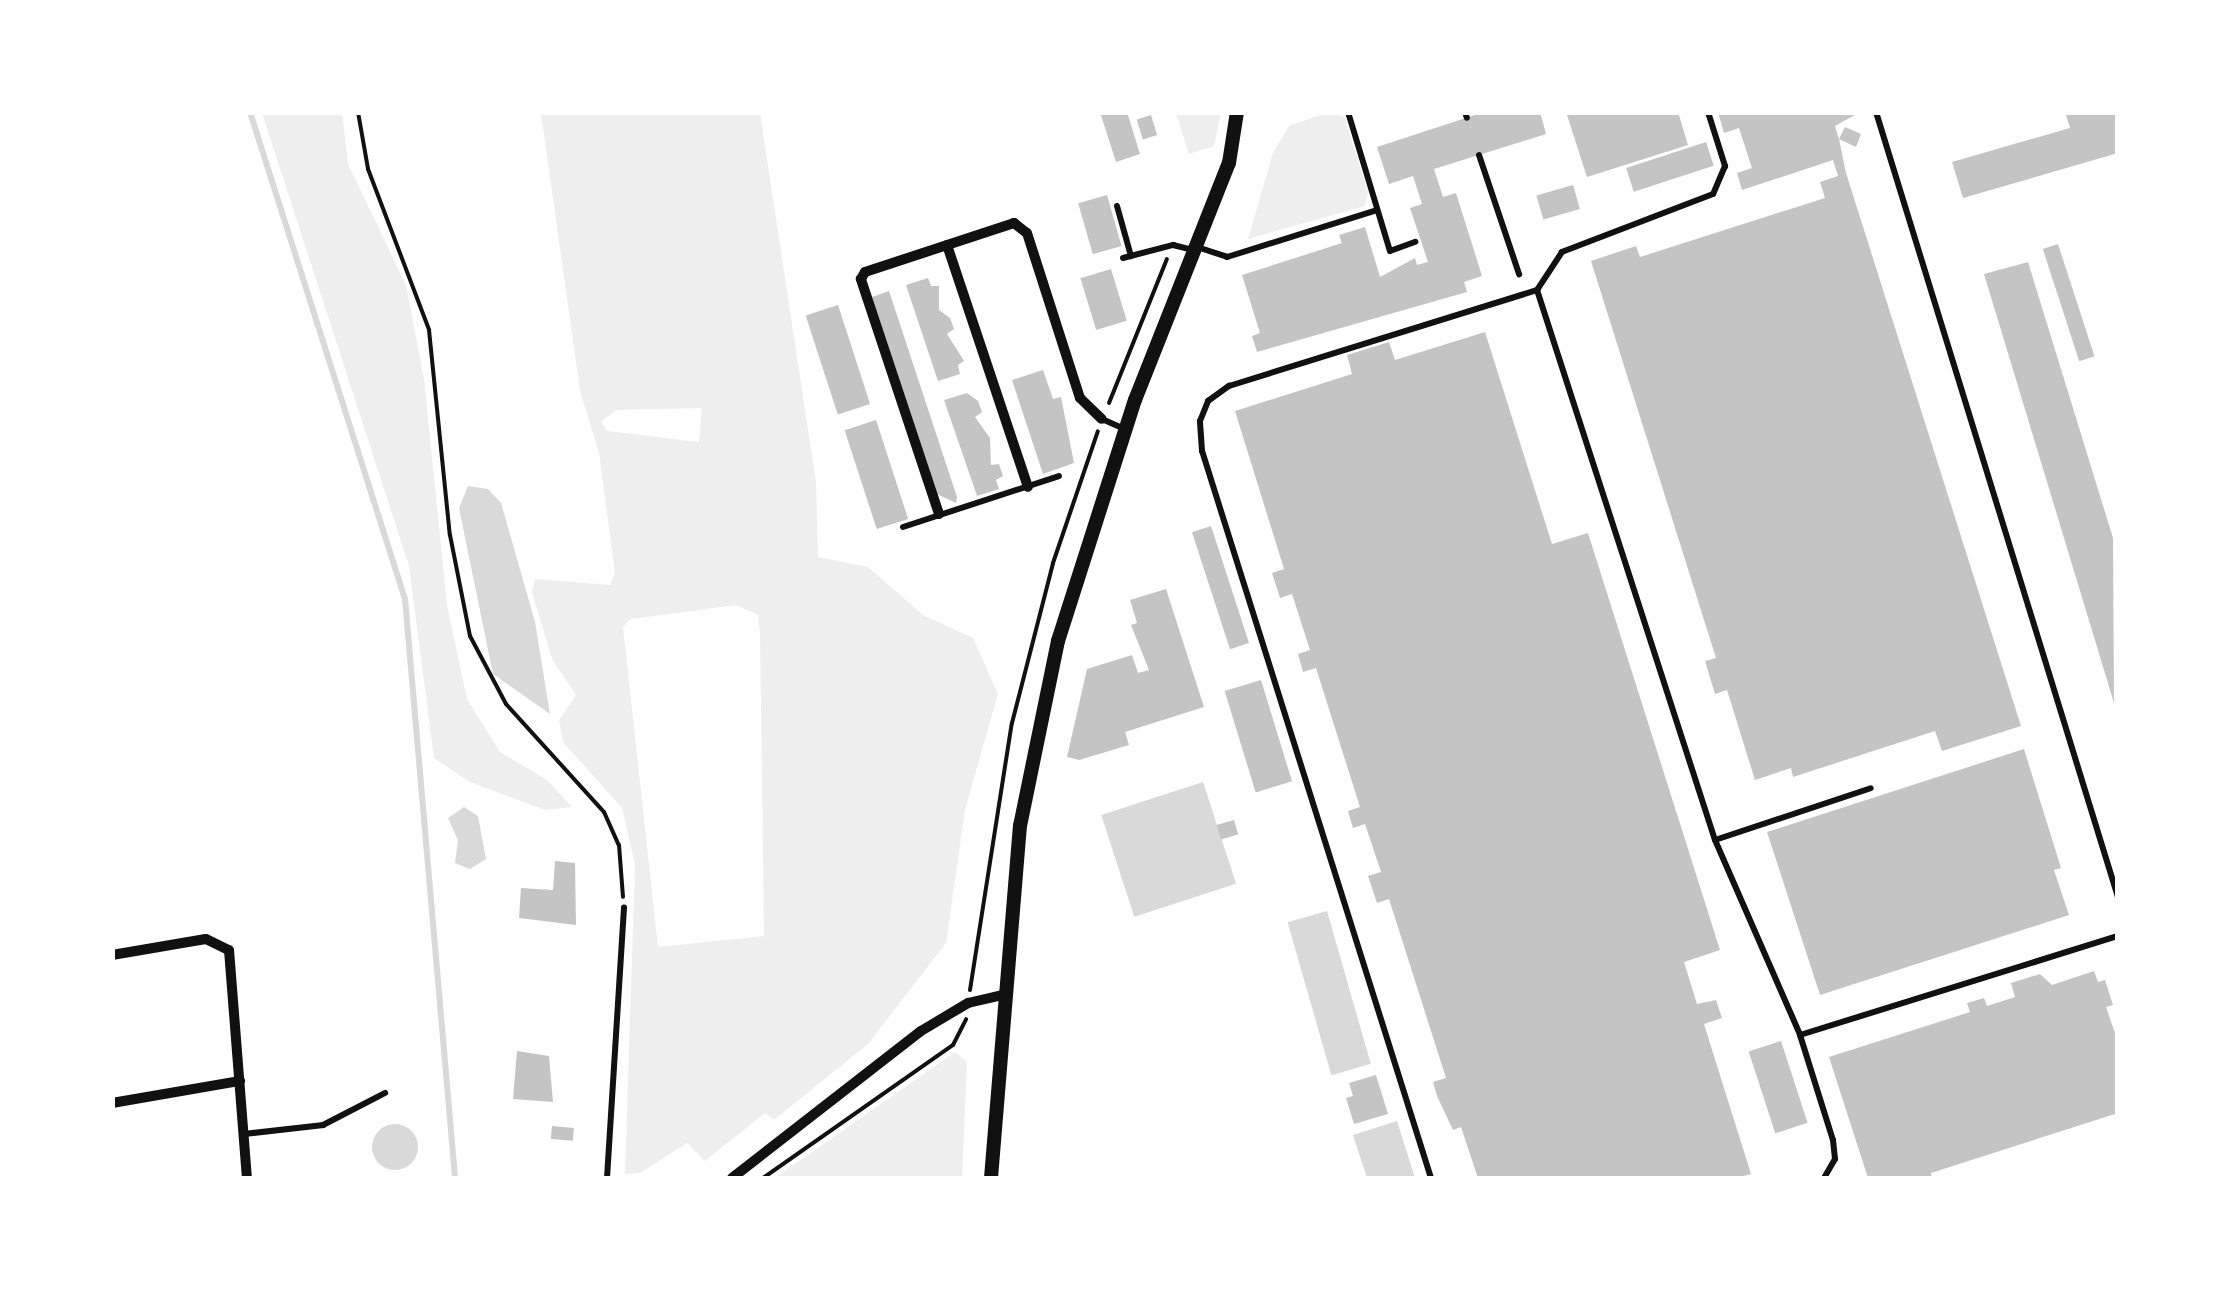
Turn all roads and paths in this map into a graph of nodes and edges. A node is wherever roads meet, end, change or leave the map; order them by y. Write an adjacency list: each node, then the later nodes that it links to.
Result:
1 (358, 112): 24 (path)
2 (1348, 112): 8 (lane)
3 (1708, 112): 14 (lane)
4 (1876, 112): 23 (lane)
5 (1239, 113): 12 (street)
6 (1480, 155): 13 (lane)
7 (1117, 206): 11 (lane)
8 (1377, 210): 9 (lane); 12 (lane)
9 (1415, 242)
10 (948, 245): 15 (street); 18 (street); 19 (street)
11 (1173, 246): 12 (lane); 15 (path)
12 (1195, 249): 16 (street)
13 (1520, 274)
14 (1537, 290): 22 (lane); 39 (lane)
15 (1102, 419): 16 (lane); 28 (path)
16 (1126, 429): 27 (street)
17 (1058, 476): 18 (lane)
18 (1028, 487): 19 (lane)
19 (938, 514): 20 (lane)
20 (903, 527)
21 (1871, 788): 22 (lane)
22 (1716, 840): 29 (lane)
23 (2118, 897)
24 (624, 908): 35 (lane)
25 (2118, 936): 29 (lane)
26 (112, 954): 30 (street)
27 (1002, 995): 28 (street); 38 (street)
28 (968, 1002): 36 (street); 37 (path)
29 (1800, 1034): 40 (lane)
30 (240, 1082): 32 (street); 33 (street)
31 (385, 1093): 33 (lane)
32 (112, 1102)
33 (244, 1134): 34 (street)
34 (247, 1178)
35 (607, 1178)
36 (732, 1178)
37 (764, 1178)
38 (991, 1178)
39 (1431, 1178)
40 (1824, 1178)

